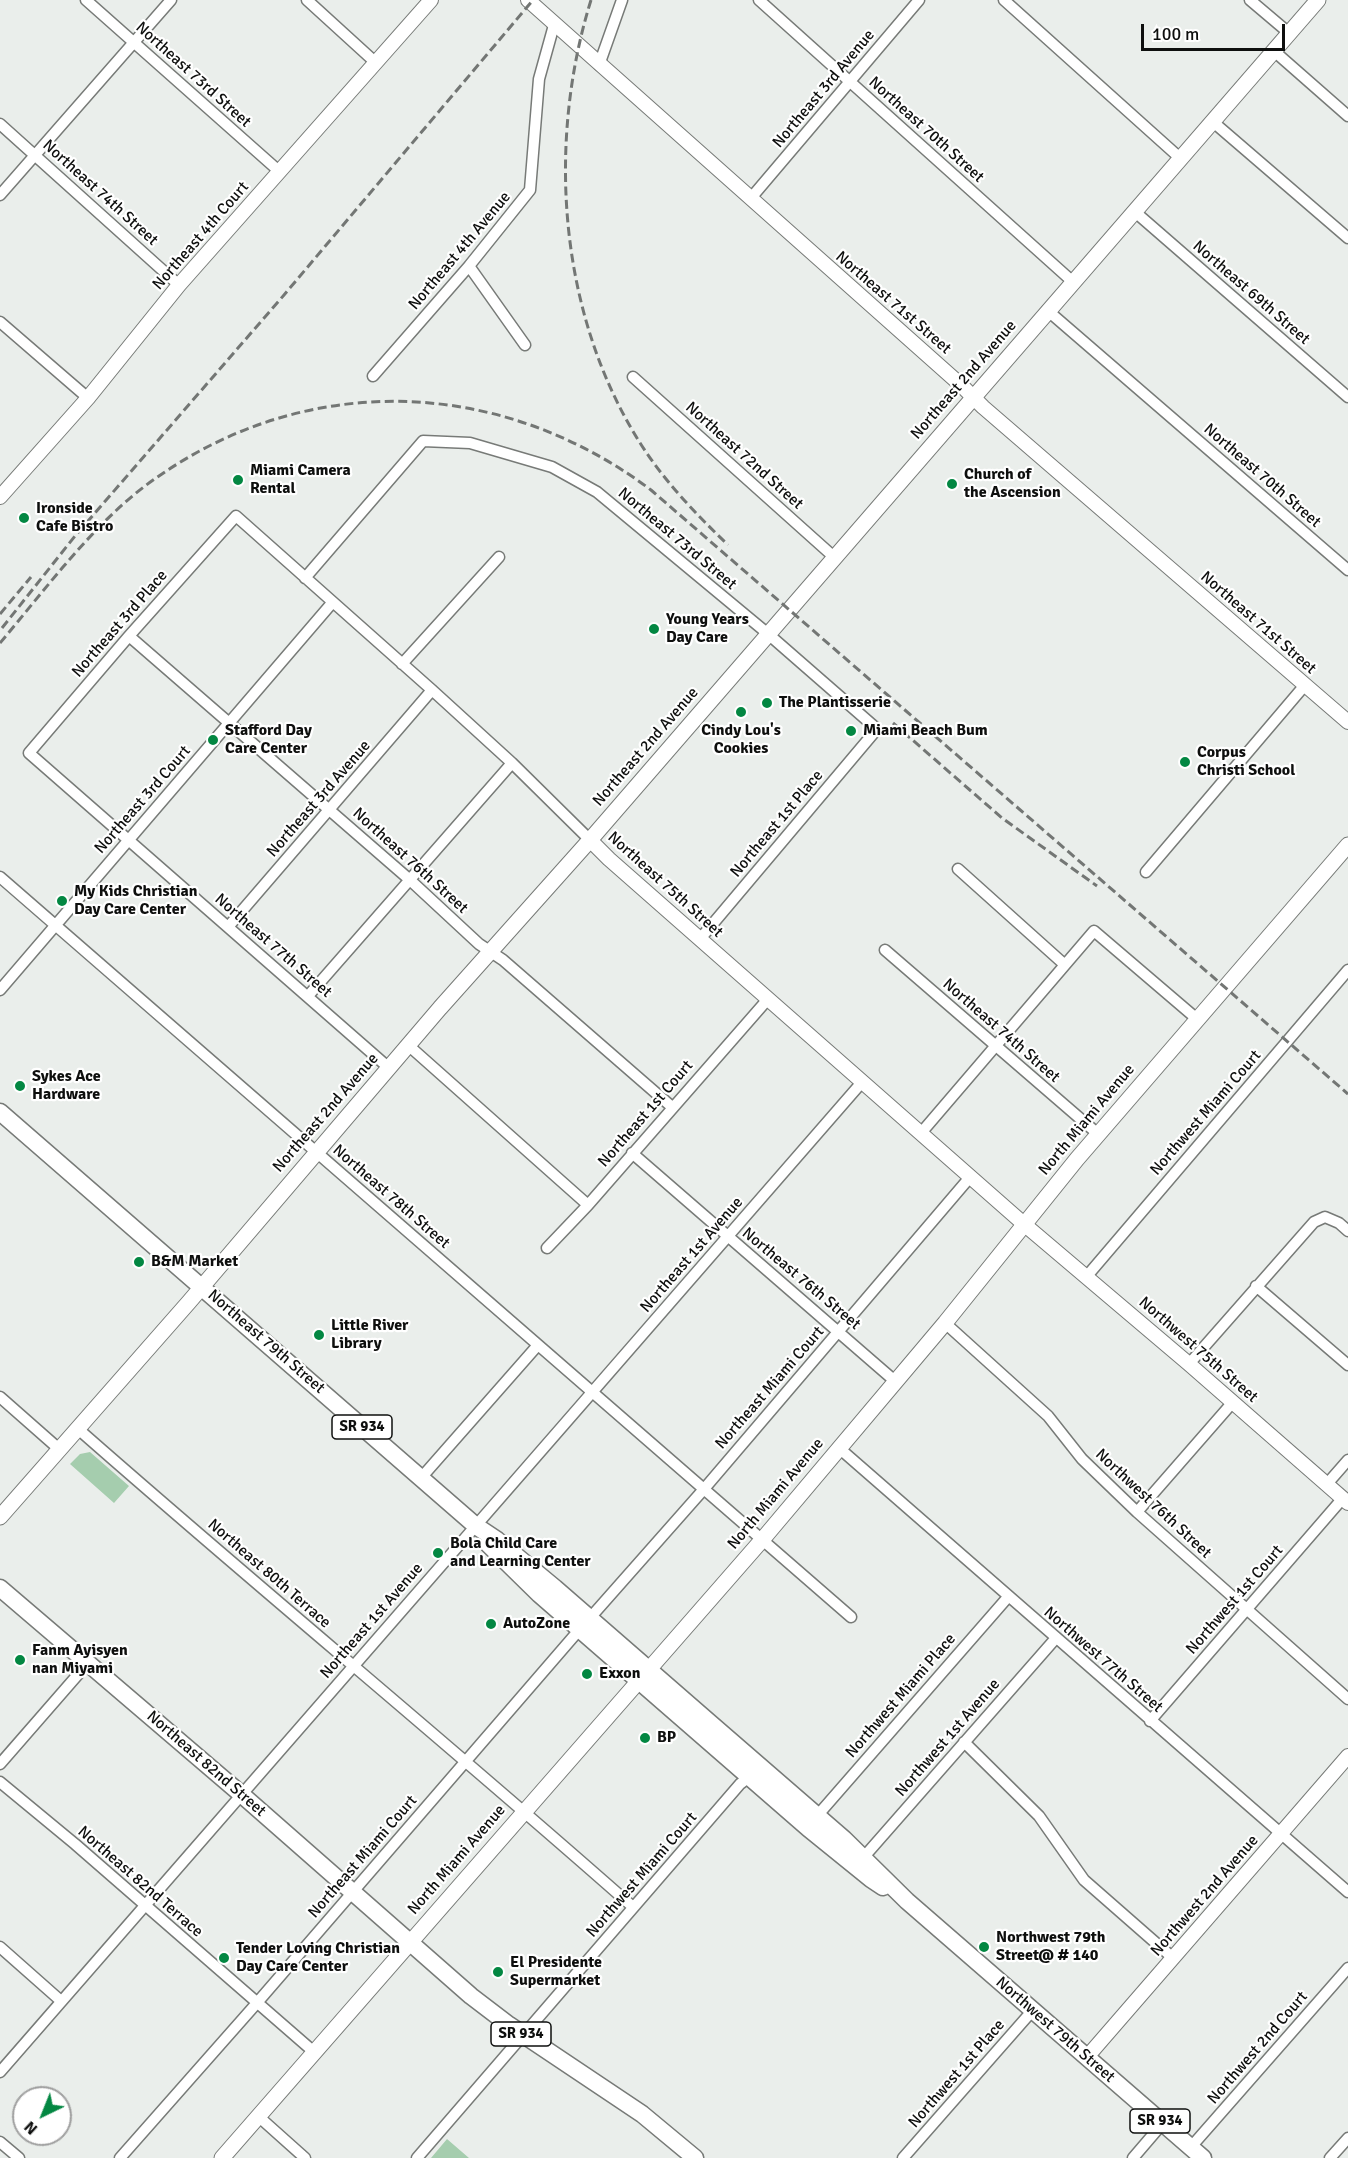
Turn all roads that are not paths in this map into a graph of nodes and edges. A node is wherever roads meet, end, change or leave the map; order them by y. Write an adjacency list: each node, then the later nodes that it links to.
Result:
1 (86, 0): 14 (street, Northeast 73rd Street)
2 (171, 0): 14 (street)
3 (307, 0): 16 (street)
4 (431, 0): 16 (street, Northeast 4th Court)
5 (528, 0): 12 (street, Northeast 71st Street)
6 (622, 0): 17 (street)
7 (759, 0): 18 (street, Northeast 70th Street)
8 (919, 0): 18 (street, Northeast 3rd Avenue)
9 (1004, 0): 23 (street)
10 (1250, 0): 13 (street)
11 (1318, 0): 13 (main road, Northeast 2nd Avenue)
12 (554, 25): 17 (street, Northeast 71st Street); 29 (street, Northeast 4th Avenue)
13 (1289, 33): 15 (main road, Northeast 2nd Avenue)
14 (134, 42): 22 (street); 24 (street, Northeast 73rd Street)
15 (1274, 51): 19 (street); 20 (main road, Northeast 2nd Avenue)
16 (375, 62): 24 (street, Northeast 4th Court)
17 (599, 65): 26 (street, Northeast 71st Street)
18 (850, 82): 26 (street, Northeast 3rd Avenue); 30 (street, Northeast 70th Street)
19 (1348, 116)
20 (1212, 121): 23 (main road, Northeast 2nd Avenue); 28 (street)
21 (0, 124): 22 (street, Northeast 74th Street)
22 (34, 154): 25 (street); 31 (street, Northeast 74th Street)
23 (1180, 158): 27 (main road, Northeast 2nd Avenue)
24 (280, 172): 31 (street, Northeast 4th Court)
25 (0, 195)
26 (751, 198): 37 (street, Northeast 71st Street)
27 (1134, 211): 30 (main road, Northeast 2nd Avenue); 38 (street, Northeast 69th Street)
28 (1348, 238)
29 (469, 266): 34 (street); 35 (street, Northeast 4th Avenue)
30 (1072, 282): 32 (main road, Northeast 2nd Avenue)
31 (179, 285): 39 (street, Northeast 4th Court)
32 (1047, 310): 37 (main road, Northeast 2nd Avenue); 44 (street, Northeast 70th Street)
33 (0, 322): 39 (street)
34 (525, 345)
35 (373, 376)
36 (633, 377): 43 (street, Northeast 72nd Street)
37 (973, 396): 43 (main road, Northeast 2nd Avenue); 50 (street, Northeast 71st Street)
38 (1348, 397)
39 (88, 398): 40 (street, Northeast 4th Court)
40 (0, 497)
41 (236, 516): 45 (street, Northeast 75th Street); 48 (street, Northeast 3rd Place)
42 (499, 556): 49 (street)
43 (834, 556): 47 (main road, Northeast 2nd Avenue)
44 (1348, 570)
45 (305, 578): 46 (street, Northeast 75th Street); 47 (street, Northeast 73rd Street)
46 (332, 603): 49 (street, Northeast 75th Street); 53 (street, Northeast 3rd Court)
47 (767, 633): 54 (street, Northeast 73rd Street); 59 (main road, Northeast 2nd Avenue)
48 (129, 636): 53 (street, Northeast 76th Street); 55 (street, Northeast 3rd Place)
49 (402, 664): 51 (street, Northeast 75th Street)
50 (1305, 685): 52 (street, Northeast 71st Street); 62 (street)
51 (432, 690): 56 (street, Northeast 75th Street); 57 (street, Northeast 3rd Avenue)
52 (1348, 722)
53 (229, 723): 57 (street, Northeast 76th Street); 58 (street, Northeast 3rd Court)
54 (877, 729): 67 (street, Northeast 1st Place)
55 (29, 753): 58 (street, Northeast 77th Street)
56 (512, 763): 59 (street, Northeast 75th Street); 64 (street)
57 (329, 810): 64 (street, Northeast 76th Street); 66 (street, Northeast 3rd Avenue)
58 (129, 840): 65 (street, Northeast 3rd Court); 66 (street, Northeast 77th Street)
59 (590, 840): 67 (street, Northeast 75th Street); 69 (main road, Northeast 2nd Avenue)
60 (1348, 845): 75 (main road, North Miami Avenue)
61 (958, 869): 70 (street)
62 (1146, 872)
63 (0, 877): 65 (street, Northeast 78th Street)
64 (410, 880): 69 (street, Northeast 76th Street); 73 (street)
65 (56, 925): 72 (street, Northeast 3rd Court); 84 (street, Northeast 78th Street)
66 (228, 927): 73 (street, Northeast 77th Street)
67 (700, 939): 74 (street, Northeast 75th Street)
68 (885, 950): 77 (street, Northeast 74th Street)
69 (490, 952): 76 (main road, Northeast 2nd Avenue); 80 (street, Northeast 76th Street)
70 (1065, 965): 75 (street); 77 (street)
71 (1346, 977): 92 (street, Northwest Miami Court)
72 (0, 990)
73 (308, 996): 78 (street, Northeast 77th Street)
74 (768, 999): 79 (street, Northeast 75th Street); 80 (street, Northeast 1st Court)
75 (1197, 1019): 83 (main road, North Miami Avenue)
76 (408, 1045): 78 (main road, Northeast 2nd Avenue); 87 (street)
77 (996, 1046): 82 (street); 83 (street, Northeast 74th Street)
78 (389, 1068): 84 (main road, Northeast 2nd Avenue)
79 (863, 1082): 82 (street, Northeast 75th Street); 90 (street, Northeast 1st Avenue)
80 (672, 1107): 85 (street, Northeast 1st Court)
81 (0, 1112): 93 (main road, Northeast 79th Street / SR 934)
82 (921, 1133): 86 (street, Northeast 75th Street)
83 (1098, 1134): 88 (main road, North Miami Avenue)
84 (316, 1151): 93 (main road, Northeast 2nd Avenue); 97 (street, Northeast 78th Street)
85 (632, 1153): 87 (street, Northeast 1st Court); 90 (street, Northeast 76th Street)
86 (971, 1176): 88 (street, Northeast 75th Street); 96 (street, Northeast Miami Court)
87 (588, 1204): 91 (street, Northeast 1st Court)
88 (1025, 1225): 92 (street, Northwest 75th Street); 95 (main road, North Miami Avenue)
89 (1348, 1231): 94 (street)
90 (728, 1237): 96 (street, Northeast 76th Street); 101 (street, Northeast 1st Avenue)
91 (547, 1248)
92 (1087, 1276): 98 (street, Northwest 75th Street)
93 (201, 1286): 104 (main road, Northeast 2nd Avenue); 108 (main road, Northeast 79th Street / SR 934)
94 (1256, 1286): 98 (street); 99 (street)
95 (945, 1323): 100 (main road, North Miami Avenue); 112 (street, Northwest 76th Street)
96 (839, 1331): 100 (street, Northeast 76th Street); 110 (street, Northeast Miami Court)
97 (538, 1345): 101 (street, Northeast 78th Street); 108 (street)
98 (1189, 1364): 103 (street, Northwest 75th Street)
99 (1348, 1365)
100 (896, 1382): 105 (main road, North Miami Avenue)
101 (593, 1392): 110 (street, Northeast 78th Street); 114 (street, Northeast 1st Avenue)
102 (0, 1397): 106 (street)
103 (1233, 1402): 109 (street, Northwest 75th Street); 112 (street)
104 (77, 1428): 106 (main road, Northeast 2nd Avenue); 123 (street, Northeast 80th Terrace)
105 (839, 1448): 115 (main road, North Miami Avenue); 117 (street, Northwest 77th Street)
106 (59, 1449): 113 (main road, Northeast 2nd Avenue)
107 (1348, 1460): 109 (street)
108 (421, 1478): 114 (main road, Northeast 79th Street / SR 934)
109 (1327, 1484): 111 (street, Northwest 75th Street)
110 (704, 1489): 115 (street, Northeast 78th Street); 120 (street, Northeast Miami Court)
111 (1345, 1500): 118 (street, Northwest 1st Court)
112 (1137, 1512): 118 (street, Northwest 76th Street)
113 (0, 1517)
114 (476, 1526): 120 (main road, Northeast 79th Street); 123 (street, Northeast 1st Avenue)
115 (762, 1540): 119 (street, Northeast 78th Street); 124 (main road, North Miami Avenue)
116 (0, 1588): 122 (main road, Northeast 82nd Street / SR 934)
117 (1008, 1597): 121 (street, Northwest 77th Street); 135 (street, Northwest Miami Place)
118 (1247, 1610): 125 (street, Northwest 76th Street); 126 (street, Northwest 1st Court)
119 (851, 1617)
120 (585, 1624): 124 (main road, Northeast 79th Street / SR 934); 129 (street, Northeast Miami Court)
121 (1056, 1638): 126 (street, Northwest 77th Street); 127 (street, Northwest 1st Avenue)
122 (88, 1663): 130 (street); 133 (main road, Northeast 82nd Street / SR 934)
123 (353, 1666): 129 (street, Northeast 80th Terrace); 133 (street, Northeast 1st Avenue)
124 (643, 1674): 131 (main road, Northwest 79th Street); 134 (main road, North Miami Avenue); 135 (main road, Northwest 79th Street / SR 934)
125 (1348, 1699)
126 (1150, 1721): 136 (street, Northwest 77th Street)
127 (964, 1742): 137 (street, Northwest 1st Avenue); 145 (street)
128 (1348, 1756): 136 (street, Northwest 2nd Avenue)
129 (466, 1760): 134 (street, Northeast 80th Terrace); 138 (street, Northeast Miami Court)
130 (0, 1764)
131 (749, 1777): 135 (main road); 140 (main road, Northwest 79th Street); 142 (street, Northwest Miami Court)
132 (0, 1782): 141 (street, Northeast 82nd Terrace)
133 (241, 1794): 138 (main road, Northeast 82nd Street / SR 934); 141 (street, Northeast 1st Avenue)
134 (524, 1811): 142 (street, Northeast 80th Terrace); 143 (main road, North Miami Avenue)
135 (817, 1816): 137 (main road, Northwest 79th Street / SR 934)
136 (1281, 1834): 139 (street, Northwest 77th Street); 145 (street, Northwest 2nd Avenue)
137 (863, 1858): 140 (main road, Northwest 79th Street / SR 934)
138 (353, 1892): 143 (main road, Northeast 82nd Street / SR 934); 148 (street, Northeast Miami Court)
139 (1348, 1892)
140 (908, 1901): 149 (main road, Northwest 79th Street / SR 934)
141 (144, 1905): 147 (street, Northeast 1st Avenue); 148 (street, Northeast 82nd Terrace)
142 (633, 1907): 150 (street, Northwest Miami Court)
143 (409, 1942): 150 (main road, SR 934); 151 (main road, North Miami Avenue)
144 (0, 1947): 147 (street)
145 (1173, 1958): 152 (street, Northwest 2nd Avenue)
146 (1348, 1968): 158 (street, Northwest 2nd Court)
147 (61, 2001): 153 (street, Northeast 1st Avenue)
148 (256, 2004): 151 (street, Northeast 82nd Terrace); 160 (street, Northeast Miami Court)
149 (1033, 2010): 152 (main road, Northwest 79th Street / SR 934); 165 (street, Northwest 1st Place)
150 (522, 2034): 163 (street, Northwest Miami Court); 164 (main road, SR 934)
151 (314, 2052): 154 (main road, North Miami Avenue)
152 (1087, 2057): 155 (main road, Northwest 79th Street / SR 934)
153 (0, 2072)
154 (258, 2116): 161 (main road, North Miami Avenue); 162 (street)
155 (1163, 2123): 158 (main road, Northwest 79th Street / SR 934); 166 (street)
156 (1348, 2138): 167 (street)
157 (0, 2142): 159 (street)
158 (1197, 2153)
159 (19, 2158)
160 (120, 2158)
161 (222, 2158)
162 (305, 2158)
163 (417, 2158)
164 (694, 2158)
165 (903, 2158)
166 (1132, 2158)
167 (1330, 2158)

